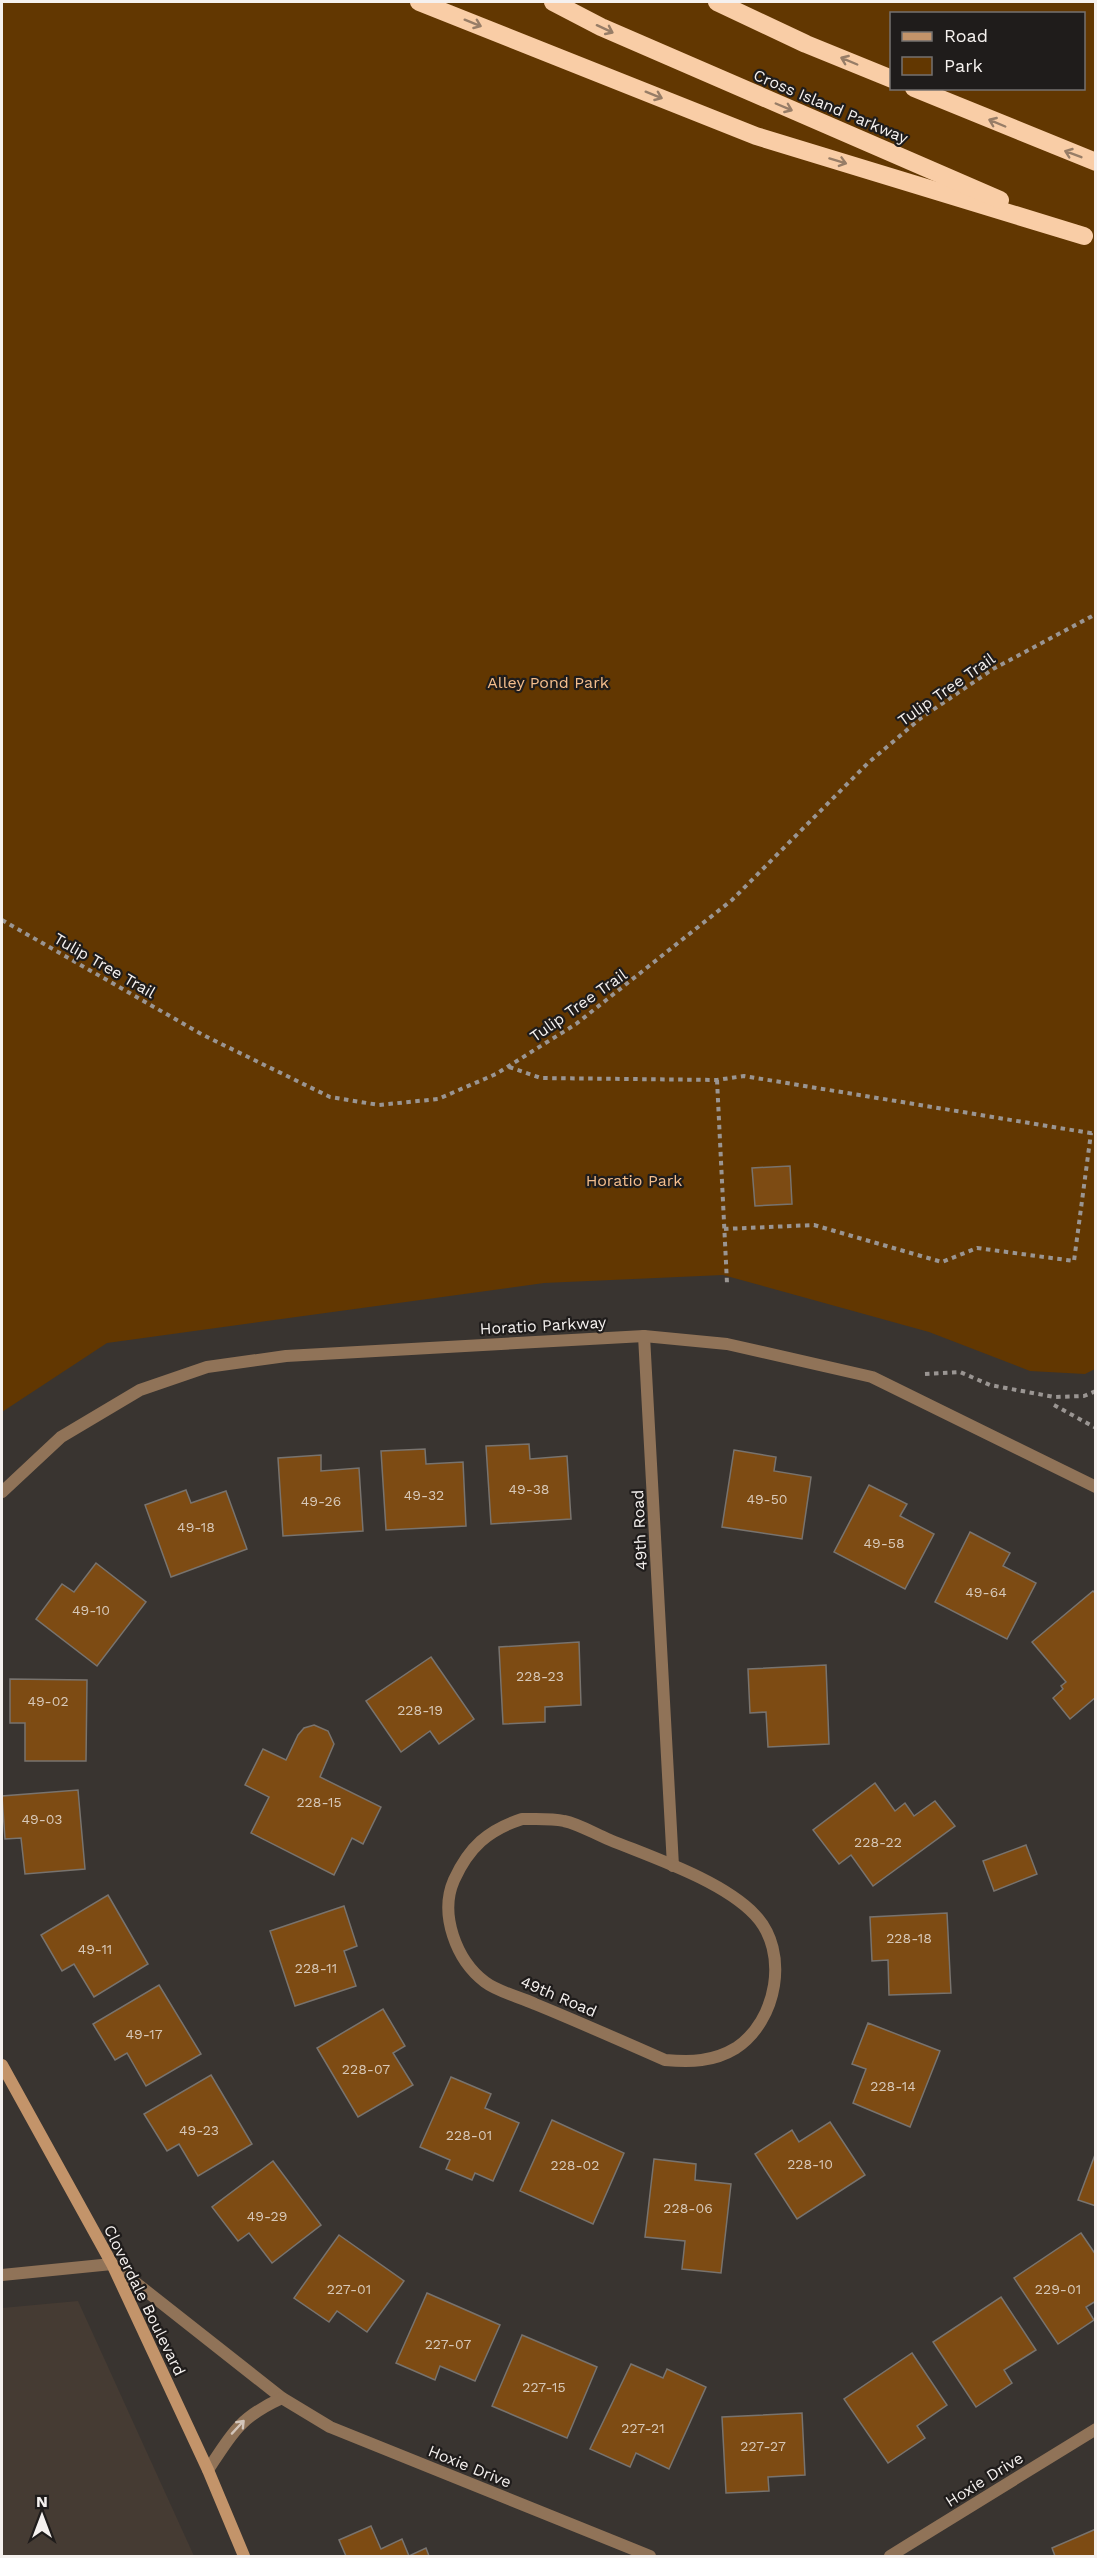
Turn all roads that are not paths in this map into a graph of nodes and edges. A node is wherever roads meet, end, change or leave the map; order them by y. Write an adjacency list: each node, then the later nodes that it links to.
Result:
1 (419, 2): 9 (highway, one-way to 9)
2 (553, 2): 9 (highway, Cross Island Parkway, one-way to 9)
3 (717, 2): 5 (highway)
4 (739, 2): 5 (highway)
5 (806, 44): 6 (highway, one-way to 5)
6 (890, 79)
7 (919, 90): 8 (highway, one-way to 7)
8 (1095, 162)
9 (1090, 238)
10 (644, 1336): 11 (street, Horatio Parkway); 12 (street, Horatio Parkway); 13 (street, 49th Road)
11 (1095, 1488)
12 (2, 1492)
13 (673, 1866): 13 (street, 49th Road)
14 (2, 2065): 15 (street, Cloverdale Boulevard)
15 (112, 2264): 16 (street); 17 (street, Hoxie Drive); 19 (street, Cloverdale Boulevard)
16 (2, 2274)
17 (282, 2398): 19 (street, one-way to 17); 21 (street, Hoxie Drive)
18 (1095, 2429): 22 (street, Hoxie Drive)
19 (208, 2470): 20 (street, Cloverdale Boulevard)
20 (244, 2556)
21 (650, 2556)
22 (890, 2556)

